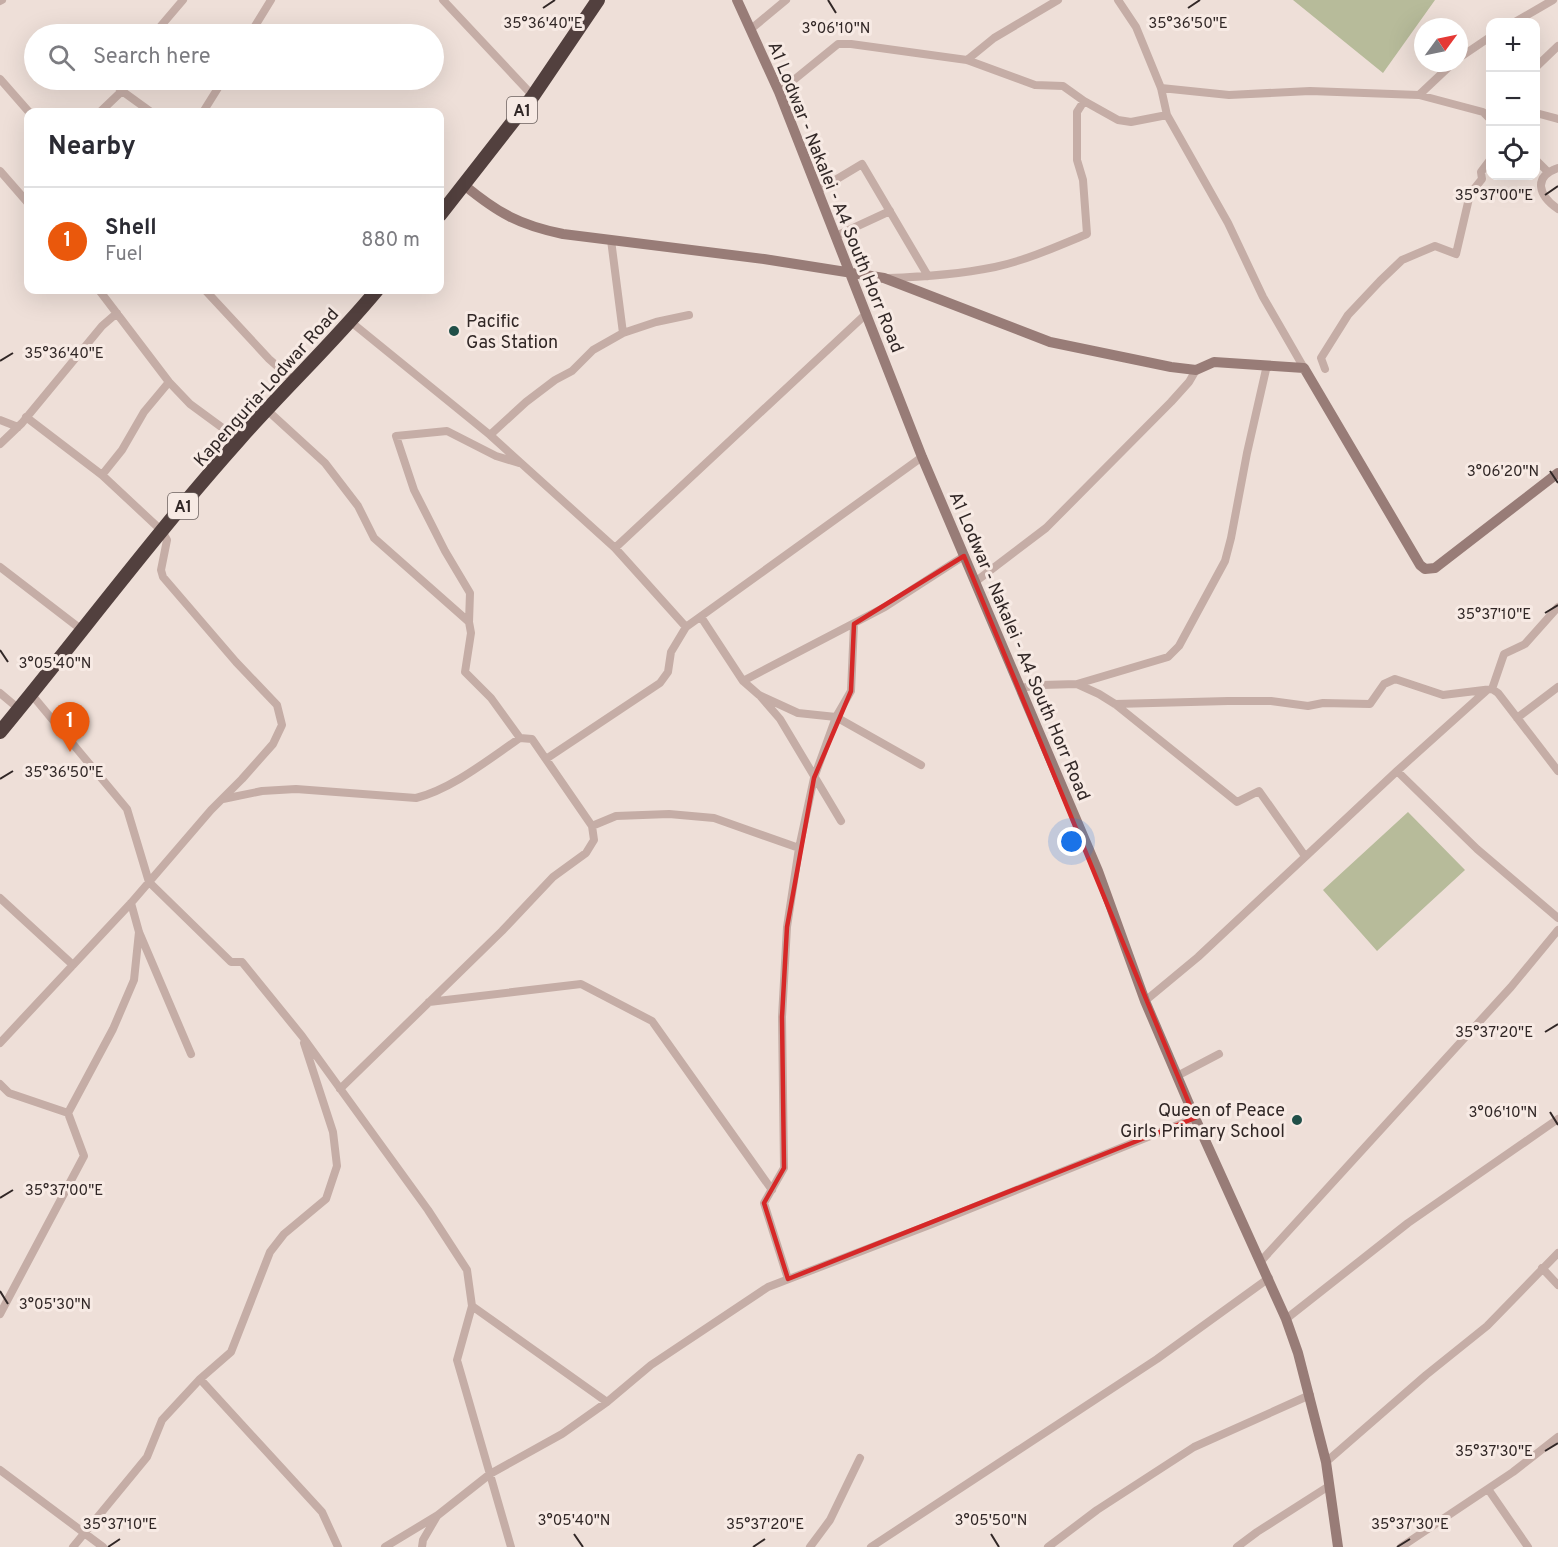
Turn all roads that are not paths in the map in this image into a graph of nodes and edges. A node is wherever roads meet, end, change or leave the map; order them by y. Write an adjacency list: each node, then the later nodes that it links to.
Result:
1 (183, 0): 11 (street)
2 (271, 0): 12 (street)
3 (443, 0): 26 (street)
4 (598, 0): 26 (highway, A1)
5 (737, 0): 13 (main road, A1 Lodwar - Nakalei - A4 South Horr Road)
6 (786, 0): 13 (street)
7 (1058, 0): 17 (street)
8 (1118, 0): 21 (street)
9 (1553, 0): 10 (street)
10 (1522, 18)
11 (163, 24)
12 (256, 24)
13 (751, 29): 24 (main road, A1 Lodwar - Nakalei - A4 South Horr Road)
14 (1486, 40): 16 (street)
15 (1558, 46): 18 (street)
16 (1468, 52)
17 (967, 60): 24 (street); 27 (street)
18 (1540, 62)
19 (1443, 72): 25 (street)
20 (0, 79): 28 (street)
21 (1161, 88): 25 (street); 33 (street)
22 (217, 90): 31 (street)
23 (122, 91): 29 (street); 30 (street)
24 (778, 92): 42 (main road, A1 Lodwar - Nakalei - A4 South Horr Road)
25 (1419, 95): 34 (street)
26 (532, 96): 41 (highway, A1)
27 (1084, 100): 33 (street); 50 (street)
28 (25, 108)
29 (104, 108)
30 (145, 108)
31 (206, 108)
32 (1540, 114): 35 (street)
33 (1167, 115): 61 (street)
34 (1486, 115)
35 (1558, 119)
36 (1540, 164): 40 (street)
37 (1486, 166): 62 (street)
38 (1558, 168): 40 (street)
39 (0, 171): 43 (street)
40 (1548, 172): 44 (street)
41 (464, 185): 45 (highway, A1); 48 (main road)
42 (817, 191): 46 (street); 47 (main road, A1 Lodwar - Nakalei - A4 South Horr Road)
43 (24, 198)
44 (1558, 209)
45 (444, 210)
46 (890, 212): 47 (street); 50 (street)
47 (836, 236): 49 (main road, A1 Lodwar - Nakalei - A4 South Horr Road)
48 (611, 240): 49 (main road); 59 (street)
49 (851, 274): 51 (main road); 56 (main road, A1 Lodwar - Nakalei - A4 South Horr Road)
50 (928, 276): 51 (street)
51 (884, 278): 63 (main road)
52 (102, 294): 55 (street)
53 (209, 294): 64 (street)
54 (374, 294): 58 (highway, Kapenguria-Lodwar Road / A1)
55 (117, 313): 65 (street); 67 (street)
56 (866, 314): 73 (main road, A1 Lodwar - Nakalei - A4 South Horr Road); 78 (street)
57 (689, 315): 59 (street)
58 (351, 322): 64 (highway, Kapenguria-Lodwar Road / A1); 70 (street)
59 (623, 333): 70 (street)
60 (1268, 365): 61 (main road); 63 (main road); 89 (street)
61 (1304, 368): 75 (main road)
62 (1325, 369)
63 (1196, 370): 81 (street)
64 (294, 381): 66 (highway, Kapenguria-Lodwar Road / A1)
65 (169, 382): 71 (street); 76 (street)
66 (267, 410): 71 (highway, Kapenguria-Lodwar Road / A1); 84 (street)
67 (26, 417): 69 (street); 76 (street)
68 (0, 420): 69 (street)
69 (18, 427): 72 (street)
70 (490, 435): 74 (street)
71 (239, 440): 77 (highway, Kapenguria-Lodwar Road / A1)
72 (0, 444)
73 (922, 457): 79 (main road, A1 Lodwar - Nakalei - A4 South Horr Road); 83 (street)
74 (522, 464): 78 (street); 84 (street)
75 (1558, 473)
76 (102, 475): 77 (street)
77 (162, 531): 87 (highway, Kapenguria-Lodwar Road / A1); 107 (street)
78 (615, 548): 86 (street)
79 (964, 555): 81 (main road, A1 Lodwar - Nakalei - A4 South Horr Road); 85 (street)
80 (0, 567): 87 (street)
81 (975, 582): 91 (main road, A1 Lodwar - Nakalei - A4 South Horr Road)
82 (1558, 607): 92 (street)
83 (701, 617): 86 (street); 88 (street)
84 (469, 622): 101 (street)
85 (854, 624): 88 (street); 98 (street)
86 (686, 627): 102 (street)
87 (82, 630): 94 (highway, Kapenguria-Lodwar Road / A1)
88 (743, 681): 95 (street)
89 (1077, 684): 91 (street); 96 (street)
90 (1558, 687): 99 (street)
91 (1020, 688): 119 (main road, A1 Lodwar - Nakalei - A4 South Horr Road)
92 (1490, 690): 96 (street); 99 (street); 104 (street)
93 (0, 693): 97 (street)
94 (32, 695): 97 (highway, Kapenguria-Lodwar Road / A1); 112 (street)
95 (759, 695): 98 (street); 106 (street)
96 (1115, 704): 111 (street)
97 (19, 709): 100 (highway, Kapenguria-Lodwar Road / A1)
98 (836, 717): 103 (street); 106 (street)
99 (1517, 718): 105 (street)
100 (0, 732)
101 (520, 738): 102 (street); 107 (street)
102 (546, 759): 109 (street)
103 (921, 765)
104 (1396, 771): 111 (street); 115 (street)
105 (1558, 771)
106 (814, 778): 108 (street); 110 (street)
107 (222, 799): 112 (street)
108 (841, 821)
109 (592, 826): 110 (street); 120 (street)
110 (799, 848): 131 (street)
111 (1305, 856): 119 (street)
112 (149, 882): 114 (street); 121 (street)
113 (0, 898): 118 (street)
114 (131, 903): 117 (street); 118 (street)
115 (1558, 918)
116 (1558, 930): 133 (street)
117 (139, 932): 123 (street); 128 (street)
118 (73, 966): 122 (street)
119 (1144, 1001): 125 (main road, A1 Lodwar - Nakalei - A4 South Horr Road)
120 (429, 1002): 127 (street); 131 (street)
121 (302, 1036): 127 (street); 141 (street)
122 (0, 1043)
123 (191, 1054)
124 (1219, 1054): 125 (street)
125 (1177, 1076): 129 (main road, A1 Lodwar - Nakalei - A4 South Horr Road)
126 (0, 1084): 128 (street)
127 (340, 1089): 138 (street)
128 (68, 1113): 139 (street)
129 (1195, 1118): 133 (main road, A1 Lodwar - Nakalei - A4 South Horr Road); 136 (street)
130 (1558, 1119): 140 (street)
131 (772, 1190): 136 (street)
132 (1558, 1253): 134 (street)
133 (1261, 1261): 135 (main road, A1 Lodwar - Nakalei - A4 South Horr Road)
134 (1542, 1268): 137 (street); 146 (street)
135 (1269, 1278): 140 (main road, A1 Lodwar - Nakalei - A4 South Horr Road); 160 (street)
136 (788, 1279): 143 (street)
137 (1558, 1286)
138 (472, 1306): 143 (street); 148 (street)
139 (0, 1314)
140 (1286, 1319): 142 (main road, A1 Lodwar - Nakalei - A4 South Horr Road)
141 (200, 1379): 152 (street); 155 (street)
142 (1310, 1395): 146 (main road, A1 Lodwar - Nakalei - A4 South Horr Road); 161 (street)
143 (607, 1402): 148 (street)
144 (1558, 1437): 150 (street)
145 (860, 1458): 159 (street)
146 (1326, 1462): 149 (main road, A1 Lodwar - Nakalei - A4 South Horr Road)
147 (0, 1470): 152 (street)
148 (489, 1474): 151 (street); 158 (street)
149 (1329, 1486): 162 (street); 163 (main road, A1 Lodwar - Nakalei - A4 South Horr Road)
150 (1488, 1489): 164 (street); 165 (street)
151 (438, 1515): 156 (street); 157 (street)
152 (85, 1533): 153 (street); 154 (street)
153 (73, 1547)
154 (104, 1547)
155 (338, 1547)
156 (385, 1547)
157 (422, 1547)
158 (511, 1547)
159 (810, 1547)
160 (871, 1547)
161 (1048, 1547)
162 (1237, 1547)
163 (1338, 1547)
164 (1401, 1547)
165 (1528, 1547)

